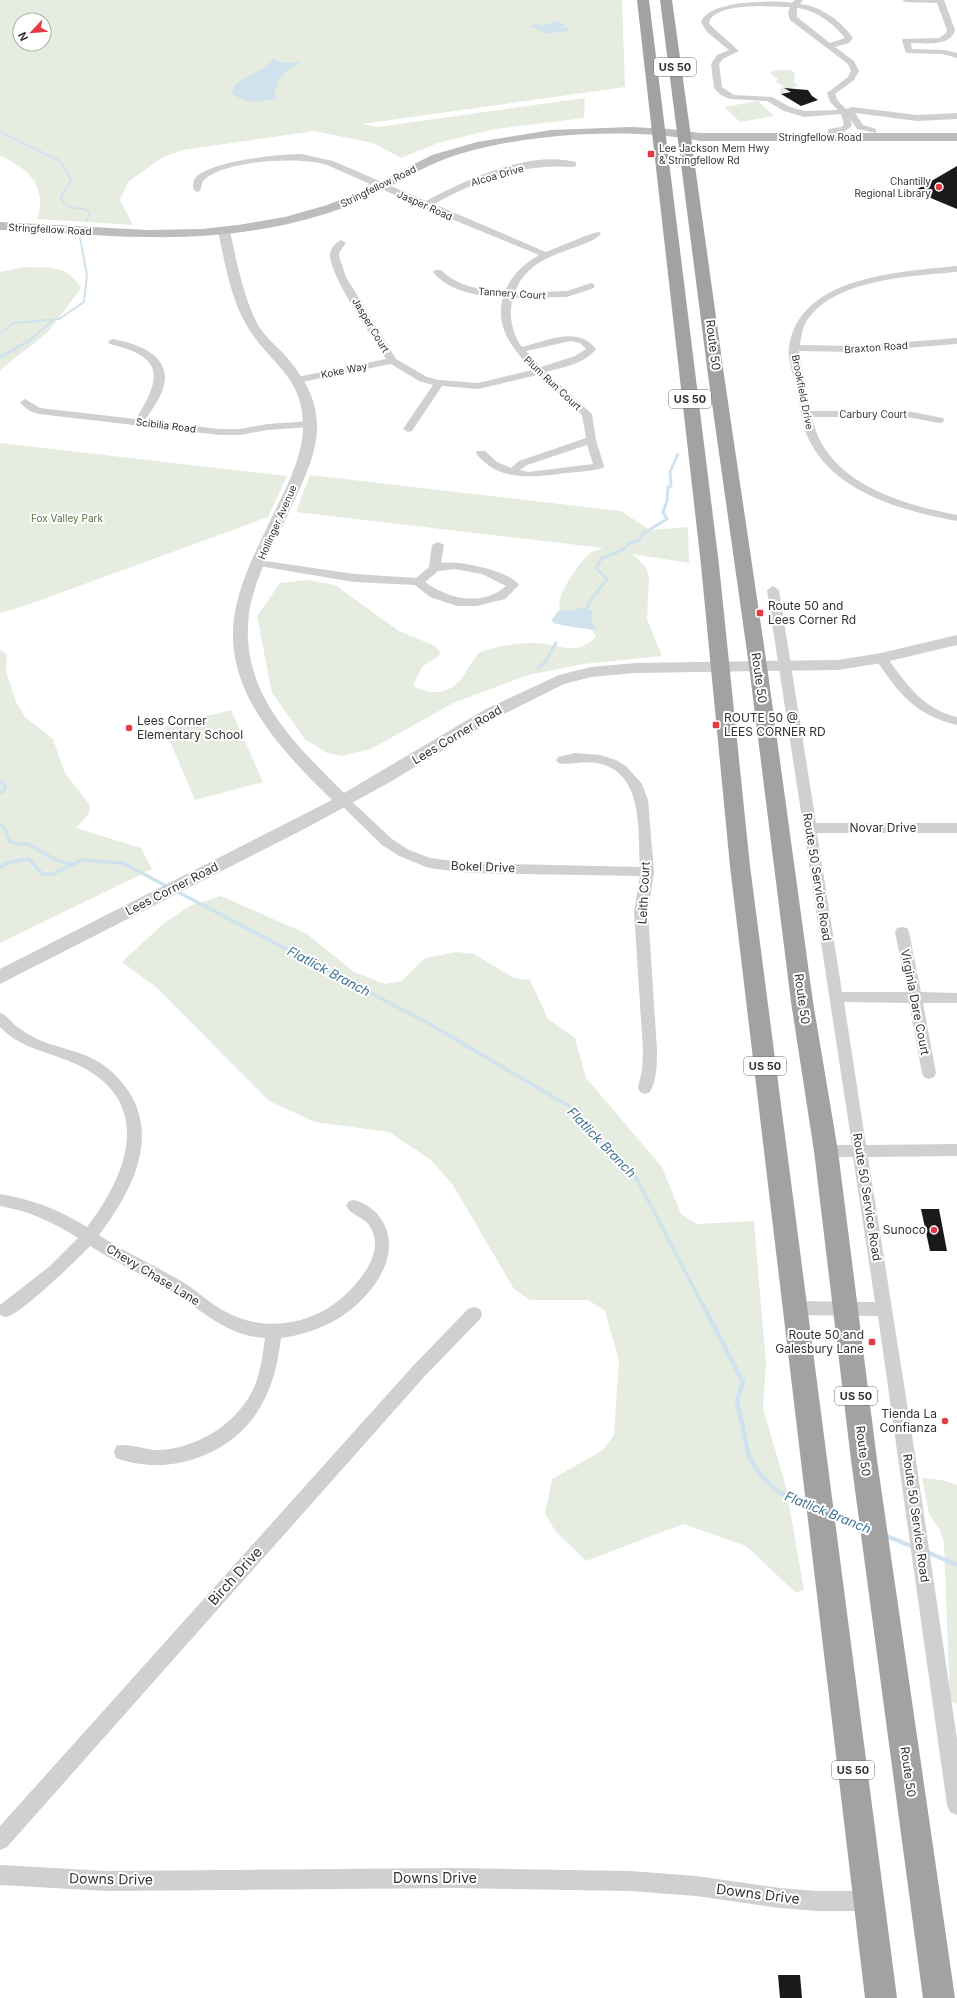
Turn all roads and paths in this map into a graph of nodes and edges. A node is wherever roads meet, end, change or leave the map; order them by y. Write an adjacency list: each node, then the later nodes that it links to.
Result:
1 (643, 0): 14 (highway, US 50)
2 (666, 0): 15 (highway, Route 50 / US 50)
3 (756, 0): 6 (street); 9 (street)
4 (906, 0): 5 (street)
5 (940, 0): 8 (street)
6 (796, 3): 7 (street); 7 (street)
7 (829, 46): 9 (street)
8 (957, 56)
9 (844, 111): 10 (street); 11 (street); 12 (street)
10 (957, 116)
11 (831, 131): 12 (main road, Stringfellow Road); 15 (main road, Stringfellow Road)
12 (873, 131): 13 (main road, Stringfellow Road)
13 (957, 131)
14 (658, 132): 15 (main road, Stringfellow Road); 18 (main road, Stringfellow Road); 55 (highway, US 50)
15 (684, 133): 16 (main road, Stringfellow Road); 56 (highway, Route 50 / US 50)
16 (957, 137)
17 (573, 164): 20 (street, Alcoa Drive)
18 (380, 185): 19 (street, Jasper Road); 20 (street, Jasper Road); 22 (main road, Stringfellow Road)
19 (197, 189)
20 (426, 205): 25 (street, Jasper Road)
21 (0, 226): 22 (main road, Stringfellow Road)
22 (224, 231): 36 (street, Hollinger Avenue)
23 (596, 234): 25 (street, Plum Run Court)
24 (341, 243): 34 (street, Jasper Court)
25 (546, 255): 29 (street, Plum Run Court)
26 (957, 269): 32 (street, Brookfield Drive)
27 (438, 272): 29 (street, Tannery Court)
28 (591, 286): 29 (street, Tannery Court)
29 (508, 294): 33 (street, Plum Run Court)
30 (957, 341): 32 (street, Braxton Road)
31 (113, 342): 41 (street)
32 (794, 348): 39 (street, Brookfield Drive)
33 (520, 350): 35 (street, Plum Run Court); 35 (street, Jasper Court)
34 (392, 360): 36 (street, Koke Way); 37 (street, Jasper Court)
35 (538, 370): 37 (street, Jasper Court); 44 (street, Plum Run Court)
36 (297, 380): 42 (street, Hollinger Avenue)
37 (439, 383): 43 (street)
38 (25, 402): 41 (street, Scibilia Road)
39 (806, 414): 40 (street, Carbury Court); 47 (street, Brookfield Drive)
40 (939, 420)
41 (139, 422): 42 (street, Scibilia Road)
42 (310, 424): 49 (street, Hollinger Avenue)
43 (408, 429)
44 (591, 440): 46 (street); 46 (street, Plum Run Court)
45 (481, 453): 46 (street)
46 (512, 472)
47 (957, 518)
48 (438, 545): 50 (street)
49 (259, 564): 51 (street); 60 (street, Hollinger Avenue)
50 (434, 569): 51 (street); 51 (street)
51 (418, 582)
52 (773, 590): 57 (street, Route 50 Service Road)
53 (957, 640): 54 (street, Lees Corner Road)
54 (881, 658): 57 (street, Lees Corner Road); 58 (street)
55 (720, 666): 56 (street, Lees Corner Road); 60 (street, Lees Corner Road); 78 (highway, US 50)
56 (758, 666): 57 (street, Lees Corner Road); 74 (highway, Route 50 / US 50)
57 (784, 666): 61 (street, Route 50 Service Road)
58 (957, 721)
59 (562, 760): 63 (street, Leith Court)
60 (342, 800): 63 (street, Bokel Drive); 65 (street, Lees Corner Road)
61 (809, 828): 62 (street, Novar Drive); 66 (street, Route 50 Service Road)
62 (957, 828)
63 (647, 872): 71 (street, Leith Court)
64 (902, 932): 68 (street, Virginia Dare Court)
65 (0, 977)
66 (836, 997): 68 (street); 72 (street, Route 50 Service Road)
67 (957, 998): 68 (street)
68 (914, 999): 70 (street, Virginia Dare Court)
69 (0, 1018): 77 (street)
70 (929, 1073)
71 (645, 1088)
72 (858, 1150): 73 (street); 74 (street); 80 (street, Route 50 Service Road)
73 (957, 1150)
74 (826, 1151): 79 (highway, Route 50 / US 50)
75 (0, 1200): 77 (street, Chevy Chase Lane)
76 (354, 1206): 83 (street, Chevy Chase Lane)
77 (90, 1236): 81 (street); 83 (street, Chevy Chase Lane)
78 (795, 1308): 79 (street); 88 (highway, US 50)
79 (846, 1309): 80 (street); 90 (highway, Route 50 / US 50)
80 (884, 1309): 85 (street, Route 50 Service Road)
81 (5, 1310)
82 (474, 1314): 86 (street, Birch Drive)
83 (274, 1331): 84 (street)
84 (122, 1452)
85 (957, 1805)
86 (0, 1840)
87 (0, 1874): 88 (street, Downs Drive)
88 (869, 1901): 89 (highway, US 50)
89 (881, 1998)
90 (939, 1998)

